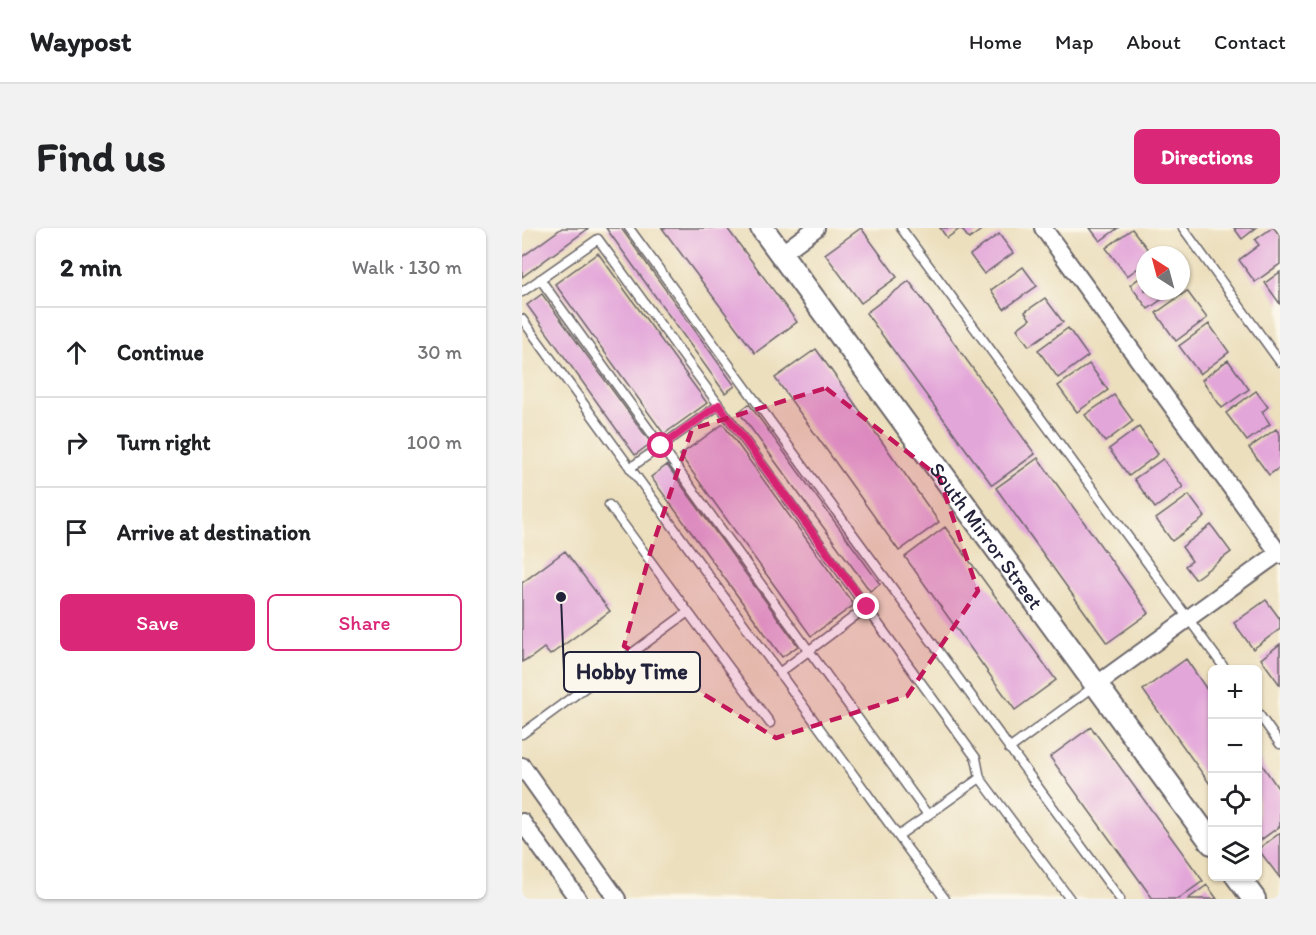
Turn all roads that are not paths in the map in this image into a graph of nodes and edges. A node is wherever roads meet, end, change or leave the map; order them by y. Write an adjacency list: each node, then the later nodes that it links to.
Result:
1 (629, 228): 28 (lane)
2 (762, 228): 7 (street, South Mirror Street)
3 (816, 228): 7 (street)
4 (901, 228): 19 (lane)
5 (1043, 228): 16 (street)
6 (1182, 228): 11 (lane)
7 (781, 254): 23 (street, South Mirror Street)
8 (540, 279): 9 (lane); 12 (lane); 13 (lane)
9 (522, 292)
10 (522, 319): 14 (lane)
11 (1280, 362)
12 (719, 405): 13 (lane); 17 (lane)
13 (661, 446): 14 (lane); 20 (lane)
14 (630, 468): 22 (lane)
15 (609, 505): 18 (lane)
16 (1279, 553): 19 (street)
17 (867, 607): 20 (lane); 30 (lane)
18 (688, 612): 25 (lane); 26 (lane)
19 (1189, 619): 21 (lane); 23 (street)
20 (809, 650): 22 (lane); 31 (lane)
21 (1223, 665)
22 (779, 673): 33 (lane)
23 (1096, 685): 28 (lane); 34 (street, South Mirror Street)
24 (1261, 719): 27 (lane)
25 (770, 723)
26 (522, 734)
27 (1280, 744)
28 (1009, 749): 40 (lane)
29 (522, 766): 37 (street)
30 (980, 778): 31 (lane); 39 (lane)
31 (928, 814): 33 (lane)
32 (522, 822): 36 (street)
33 (898, 836): 38 (lane)
34 (1208, 838)
35 (1241, 881): 41 (street)
36 (578, 899)
37 (617, 899)
38 (945, 899)
39 (1070, 899)
40 (1120, 899)
41 (1254, 899)

